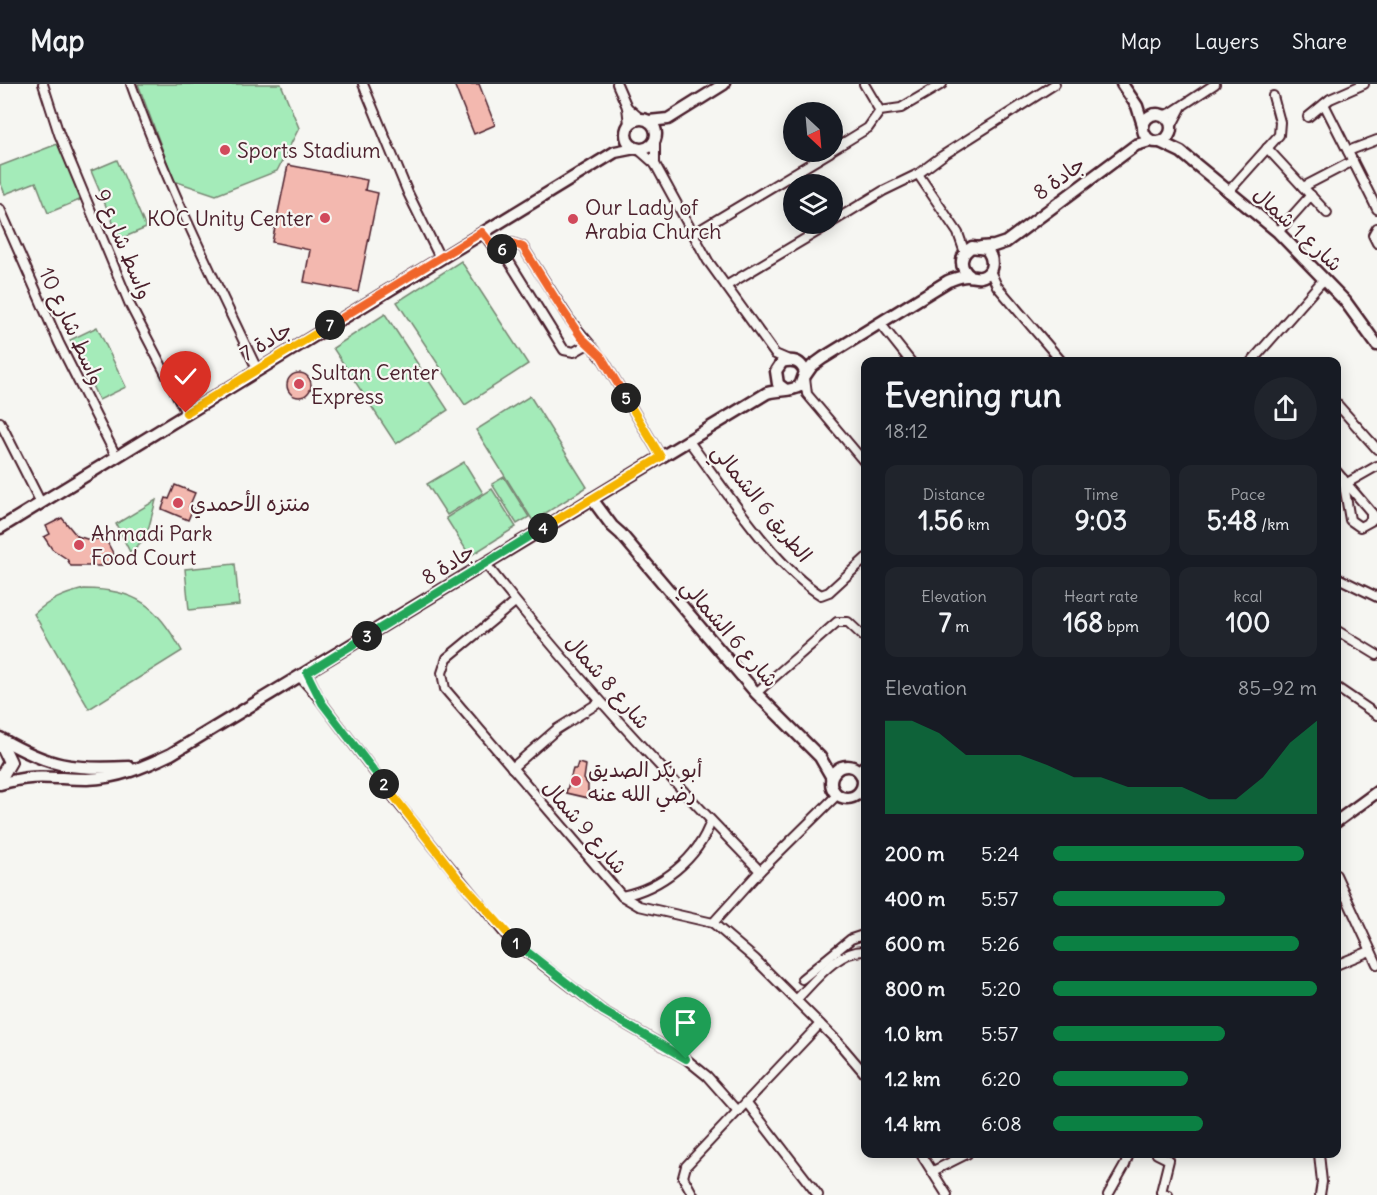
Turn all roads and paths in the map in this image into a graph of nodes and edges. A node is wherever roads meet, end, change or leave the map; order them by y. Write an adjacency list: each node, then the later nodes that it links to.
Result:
1 (43, 84): 78 (street, واسط شارع 9)
2 (131, 84): 71 (street)
3 (363, 84): 57 (street)
4 (617, 84): 16 (street)
5 (724, 84): 20 (main road)
6 (864, 84): 17 (street)
7 (942, 84): 17 (street)
8 (1055, 84): 38 (street)
9 (1122, 84): 13 (main road)
10 (1215, 84): 15 (street)
11 (1364, 84): 14 (street)
12 (1273, 96): 31 (street)
13 (1134, 101): 18 (main road); 22 (main road)
14 (1324, 104): 19 (street); 32 (street)
15 (1182, 106): 18 (street); 24 (street)
16 (627, 107): 21 (street); 23 (street)
17 (880, 111): 28 (street)
18 (1159, 115): 22 (main road); 24 (main road)
19 (1308, 117)
20 (668, 119): 21 (main road); 25 (main road)
21 (645, 120): 23 (main road); 25 (main road)
22 (1143, 128): 27 (main road); 29 (main road, جادة 8)
23 (627, 129): 30 (main road); 33 (main road, جادة 7)
24 (1171, 129): 27 (main road); 34 (main road, شارع 1 شمال)
25 (655, 137): 30 (main road); 37 (street)
26 (1377, 140): 32 (street)
27 (1155, 142): 29 (main road, جادة 8); 34 (main road, شارع 1 شمال)
28 (843, 144)
29 (1136, 145): 52 (main road, جادة 8)
30 (637, 148): 33 (main road, جادة 7); 37 (street)
31 (1267, 148): 39 (street); 40 (street)
32 (1348, 151): 36 (street)
33 (615, 152): 47 (main road, جادة 7)
34 (1181, 152): 40 (main road, شارع 1 شمال)
35 (813, 162): 50 (street)
36 (1353, 162): 39 (street); 43 (street)
37 (655, 164): 50 (street)
38 (918, 174): 45 (street); 49 (street)
39 (1303, 187): 41 (street)
40 (1228, 192): 48 (main road, شارع 1 شمال)
41 (1311, 195): 44 (street); 48 (street)
42 (0, 209): 82 (street, واسط شارع 10)
43 (1377, 209)
44 (1327, 213)
45 (843, 216)
46 (1377, 228): 53 (street)
47 (482, 232): 55 (street); 57 (main road, جادة 7)
48 (1278, 232): 59 (main road, شارع 1 شمال)
49 (958, 233): 54 (street); 56 (street)
50 (693, 234): 61 (street)
51 (813, 234): 61 (street)
52 (1006, 242): 54 (main road, جادة 8); 58 (main road, جادة 8)
53 (1377, 243)
54 (979, 247): 56 (main road, جادة 8); 58 (main road)
55 (498, 251): 63 (street); 63 (street)
56 (963, 256): 58 (main road); 60 (main road)
57 (440, 258): 71 (main road, جادة 7)
58 (983, 272): 60 (main road); 67 (street)
59 (1324, 279): 64 (main road, شارع 1 شمال); 68 (street)
60 (948, 281): 62 (main road)
61 (726, 286): 65 (street)
62 (880, 323): 66 (street); 69 (main road)
63 (588, 344): 83 (street)
64 (1377, 345)
65 (775, 354): 70 (street); 72 (street)
66 (906, 357)
67 (1058, 357)
68 (1255, 357)
69 (823, 358): 70 (main road); 73 (main road)
70 (792, 360): 72 (main road); 73 (main road)
71 (257, 369): 78 (main road, جادة 7)
72 (776, 375): 74 (main road); 75 (main road, جادة 8)
73 (805, 377): 74 (main road); 76 (street)
74 (788, 390): 75 (main road, جادة 8); 76 (street)
75 (767, 393): 80 (main road, جادة 8)
76 (807, 394): 84 (street)
77 (1341, 409): 81 (street)
78 (186, 413): 82 (main road, جادة 7)
79 (0, 422): 89 (street)
80 (688, 440): 83 (main road, جادة 8); 94 (street, الطريق 6 الشمالي)
81 (1377, 449)
82 (116, 456): 89 (main road, جادة 7)
83 (661, 457): 88 (main road, جادة 8)
84 (861, 458)
85 (1377, 466): 87 (street)
86 (1341, 477): 87 (street)
87 (1345, 481): 90 (street); 90 (street)
88 (594, 498): 93 (main road, جادة 8); 103 (main road, شارع 6 الشمالي)
89 (41, 503): 92 (main road, جادة 7)
90 (1371, 513): 91 (street)
91 (1377, 519)
92 (0, 528)
93 (485, 563): 97 (street, شارع 8 شمال); 101 (main road, جادة 8)
94 (861, 563)
95 (1341, 579): 96 (street)
96 (1377, 597)
97 (515, 602): 104 (street, شارع 8 شمال); 111 (street, شارع 9 شمال)
98 (1341, 633): 100 (street)
99 (861, 634): 103 (street)
100 (1377, 655)
101 (304, 675): 109 (main road, جادة 8); 136 (street)
102 (1341, 690): 105 (street)
103 (756, 693): 107 (main road, شارع 6 الشمالي)
104 (600, 702): 111 (street); 121 (street, شارع 8 شمال)
105 (1377, 715)
106 (0, 739): 109 (main road, جادة 8); 113 (main road)
107 (816, 752): 108 (main road, شارع 6 الشمالي); 112 (main road, شارع 6 الشمالي)
108 (843, 765): 110 (main road); 112 (main road)
109 (147, 766): 114 (main road, جادة 8)
110 (861, 766)
111 (512, 768): 124 (street, شارع 9 شمال)
112 (831, 776): 117 (main road)
113 (0, 779)
114 (0, 784)
115 (861, 792): 118 (main road)
116 (1377, 792): 120 (main road)
117 (837, 795): 118 (main road); 122 (street)
118 (848, 798): 119 (main road)
119 (861, 801)
120 (1341, 818)
121 (711, 820): 122 (street, شارع 8 شمال); 124 (street)
122 (760, 871): 125 (street)
123 (1341, 885): 128 (street)
124 (622, 896): 125 (street, شارع 9 شمال)
125 (713, 923): 132 (street, شارع 9 شمال)
126 (861, 936): 131 (street)
127 (861, 951): 132 (street)
128 (1370, 951): 129 (street); 130 (street)
129 (1341, 962)
130 (1377, 964)
131 (802, 980)
132 (796, 1000): 133 (street, شارع 9 شمال)
133 (820, 1024): 134 (street, شارع 9 شمال); 135 (street)
134 (861, 1070)
135 (747, 1103): 136 (street); 144 (street)
136 (738, 1111): 143 (street)
137 (924, 1158): 142 (street)
138 (959, 1158): 142 (street)
139 (1128, 1158): 146 (street)
140 (1165, 1158): 147 (street)
141 (1319, 1158): 148 (street)
142 (933, 1171): 145 (street)
143 (693, 1195)
144 (818, 1195)
145 (947, 1195)
146 (1108, 1195)
147 (1168, 1195)
148 (1320, 1195)

